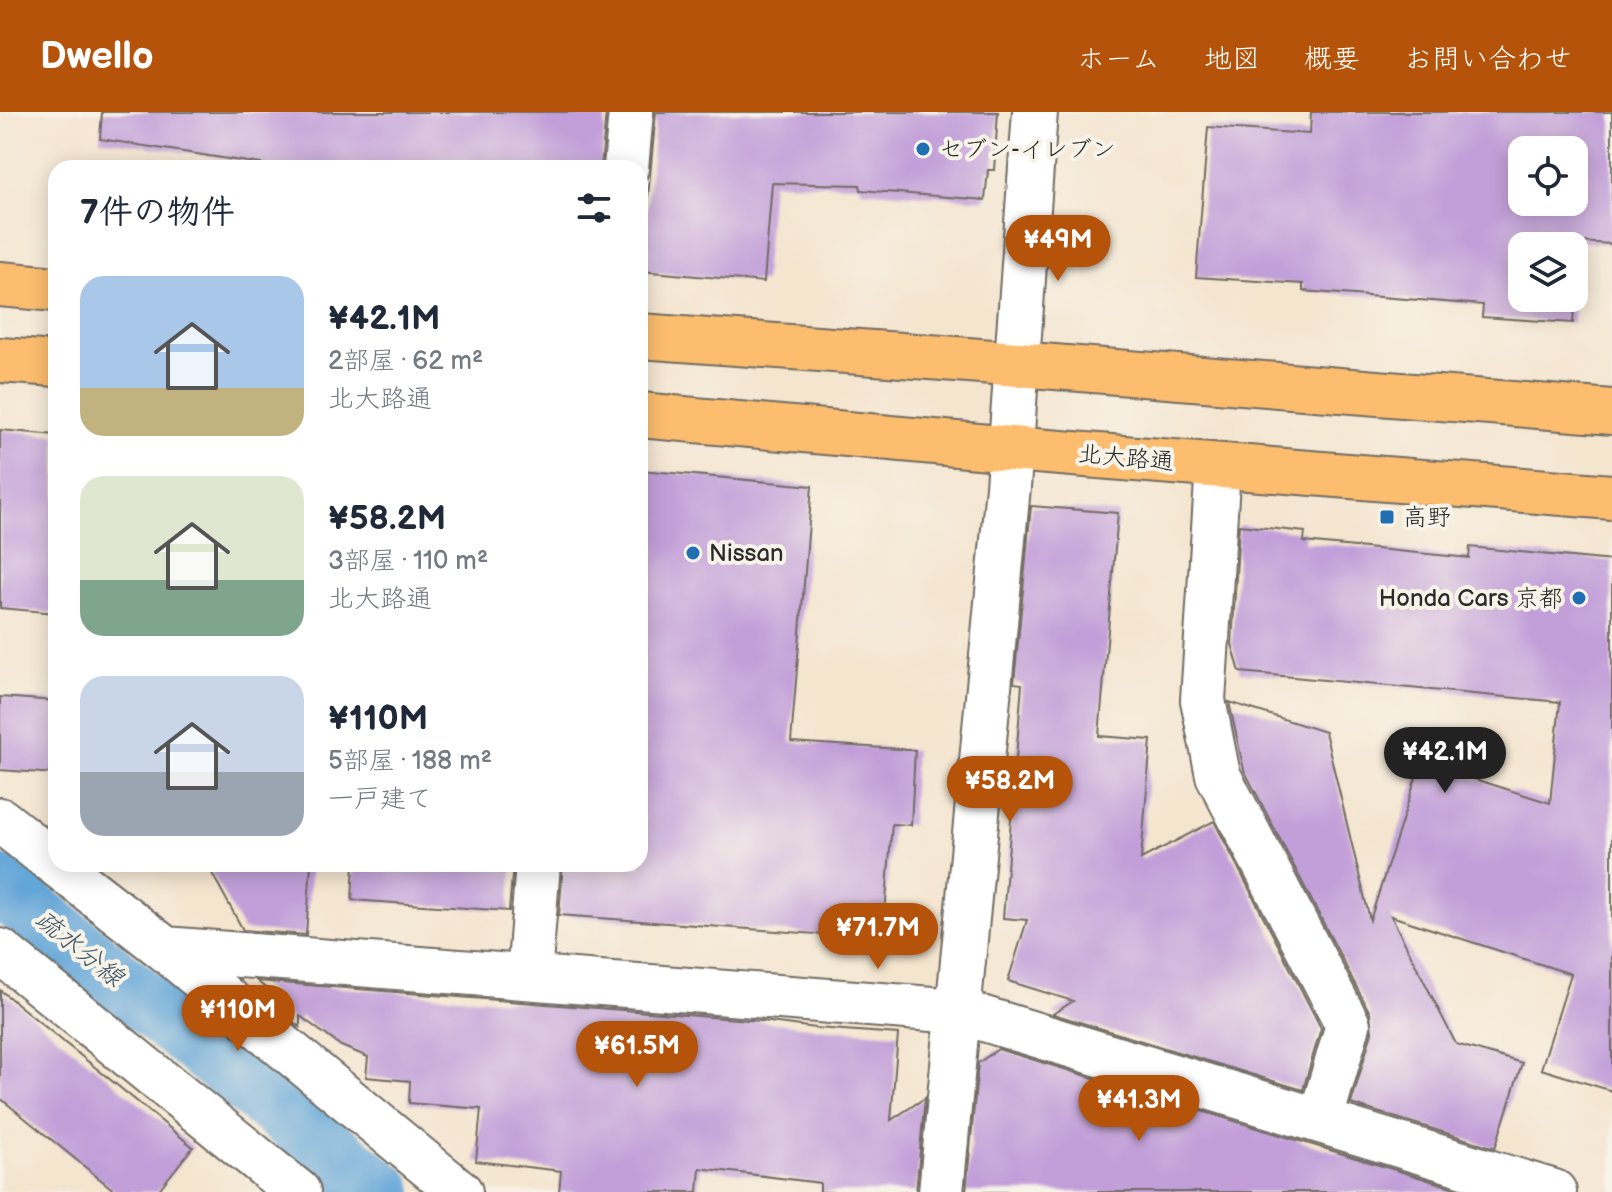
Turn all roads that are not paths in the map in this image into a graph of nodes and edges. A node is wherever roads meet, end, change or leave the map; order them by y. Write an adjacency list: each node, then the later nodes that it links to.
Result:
1 (631, 112): 3 (street)
2 (1035, 112): 9 (street)
3 (627, 160)
4 (0, 284): 5 (main road)
5 (48, 288)
6 (648, 337): 9 (main road)
7 (0, 360): 8 (main road)
8 (48, 363)
9 (1019, 365): 10 (main road); 12 (street)
10 (1612, 412)
11 (648, 416): 12 (main road, 北大路通)
12 (1011, 449): 13 (main road, 北大路通); 22 (street)
13 (1218, 466): 14 (main road, 北大路通); 23 (street)
14 (1612, 497)
15 (0, 820): 16 (street)
16 (48, 858)
17 (66, 872): 19 (street)
18 (537, 872): 21 (street)
19 (165, 949): 21 (street); 26 (street)
20 (0, 951): 25 (street)
21 (529, 977): 22 (street)
22 (958, 1011): 23 (street); 27 (street)
23 (1320, 1121): 24 (street)
24 (1506, 1186): 28 (street)
25 (298, 1192)
26 (460, 1192)
27 (941, 1192)
28 (1554, 1192)

